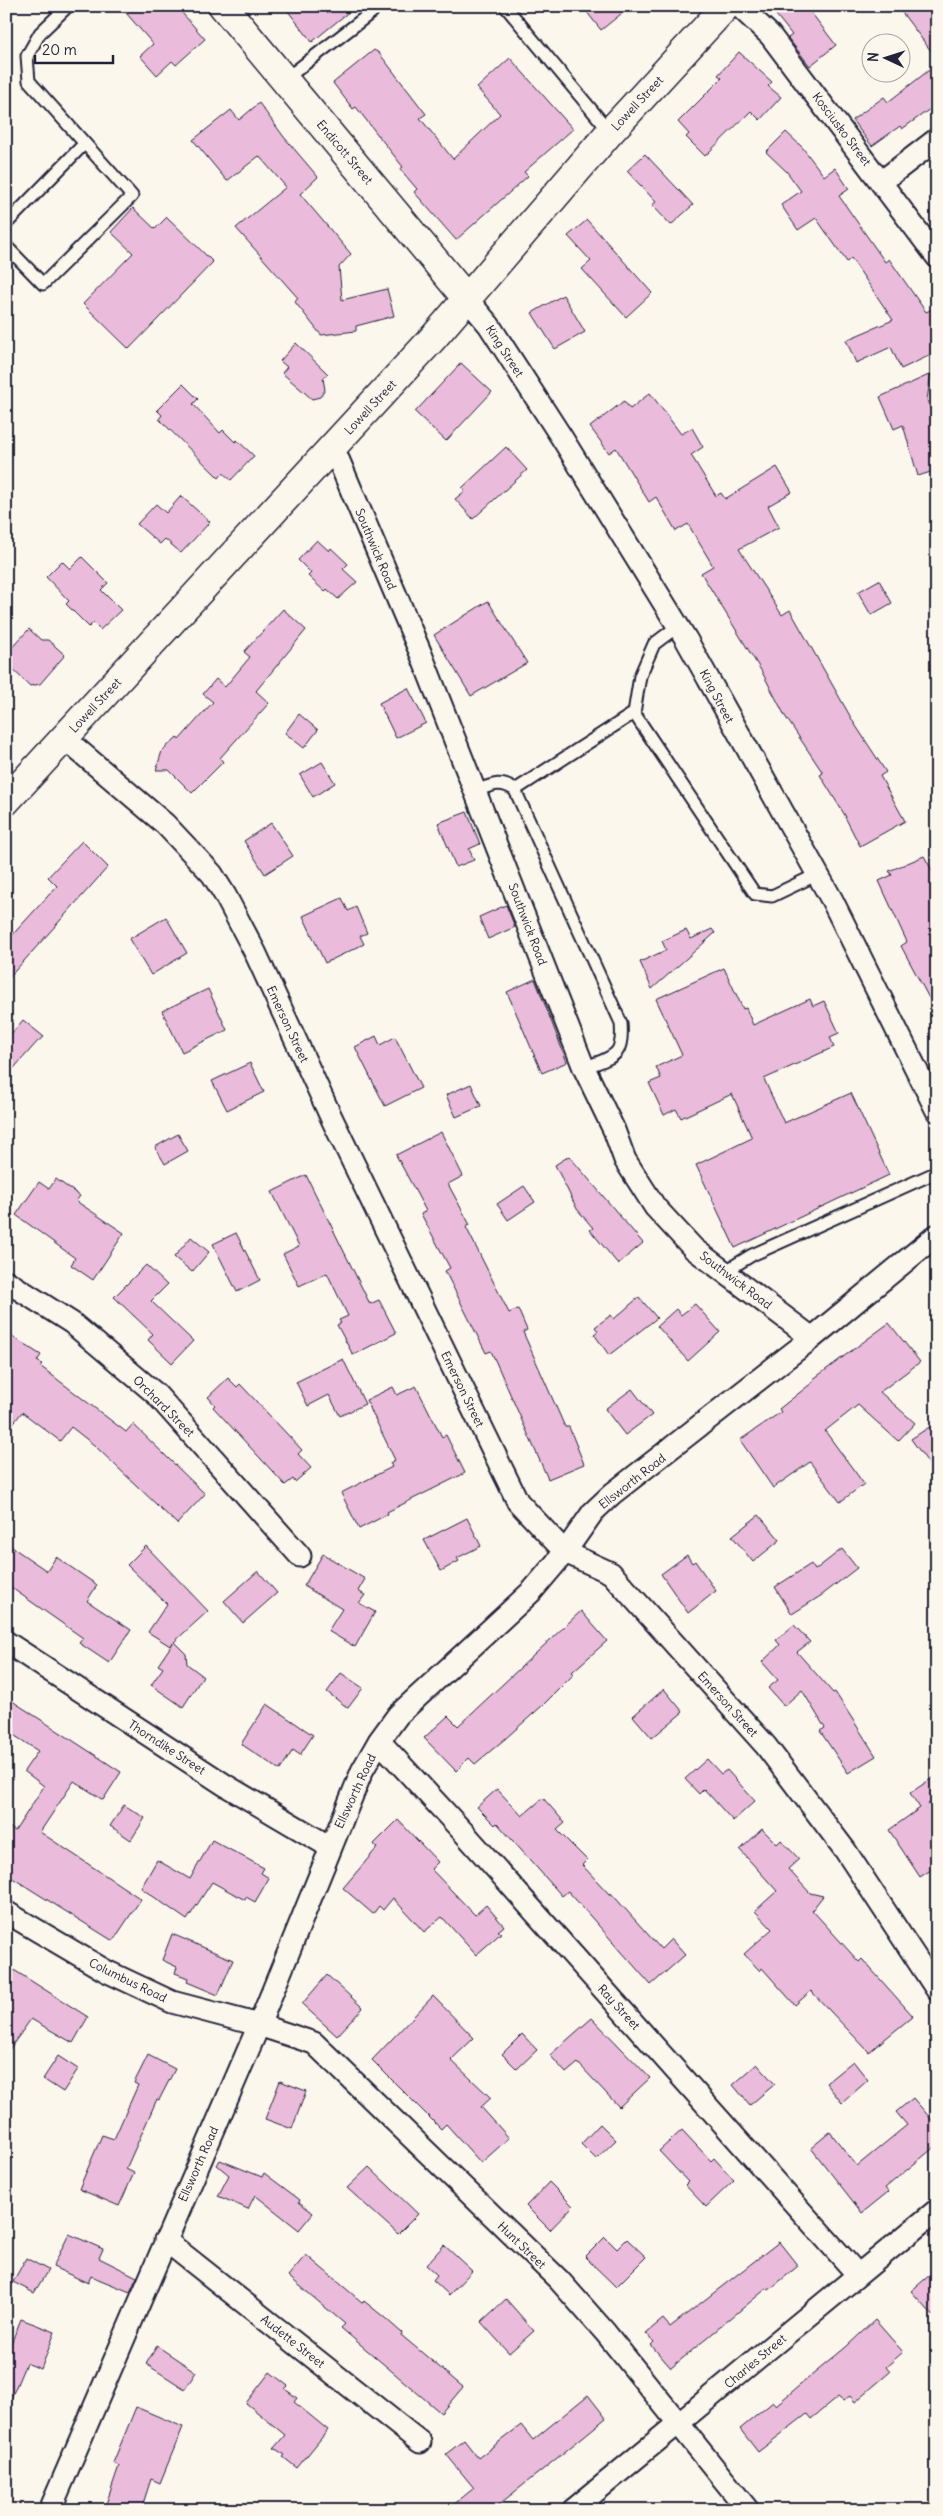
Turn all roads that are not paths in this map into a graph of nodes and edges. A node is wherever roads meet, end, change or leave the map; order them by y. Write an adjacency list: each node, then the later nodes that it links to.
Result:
1 (68, 6): 10 (lane)
2 (223, 6): 7 (main road, Endicott Street)
3 (505, 6): 8 (lane)
4 (726, 6): 8 (main road, Lowell Street)
5 (739, 6): 11 (street, Kosciusko Street)
6 (372, 12): 7 (lane)
7 (284, 80): 15 (main road, Endicott Street)
8 (610, 132): 15 (main road, Lowell Street)
9 (937, 139): 11 (street)
10 (84, 144): 12 (lane); 13 (lane)
11 (881, 182): 14 (street, Kosciusko Street)
12 (6, 224)
13 (6, 246)
14 (937, 257)
15 (467, 298): 16 (main road, Lowell Street); 17 (street, King Street)
16 (333, 447): 19 (main road, Lowell Street); 21 (street, Southwick Road)
17 (678, 626): 18 (lane); 23 (street, King Street)
18 (634, 714): 20 (lane); 23 (lane)
19 (64, 738): 22 (main road, Lowell Street); 31 (street, Emerson Street)
20 (516, 790): 21 (lane); 24 (lane)
21 (476, 791): 24 (street, Southwick Road)
22 (6, 801)
23 (818, 874): 25 (street, King Street)
24 (584, 1068): 28 (street, Southwick Road)
25 (937, 1111)
26 (937, 1172): 28 (lane)
27 (937, 1235): 30 (street, Ellsworth Road)
28 (724, 1272): 30 (street, Southwick Road)
29 (6, 1281): 32 (street, Orchard Street)
30 (812, 1338): 31 (street, Ellsworth Road)
31 (565, 1552): 34 (street, Ellsworth Road); 37 (street, Emerson Street)
32 (300, 1556)
33 (6, 1642): 35 (street, Thorndike Street)
34 (379, 1741): 35 (street, Ellsworth Road); 41 (street, Ray Street)
35 (330, 1847): 38 (street, Ellsworth Road)
36 (6, 1912): 38 (street, Columbus Road)
37 (937, 1990)
38 (259, 2025): 40 (street, Ellsworth Road); 42 (street, Hunt Street)
39 (937, 2210): 41 (street, Charles Street)
40 (165, 2240): 43 (street, Audette Street); 44 (street, Ellsworth Road)
41 (858, 2275): 42 (street, Charles Street)
42 (679, 2424): 45 (street, Charles Street); 46 (street, Hunt Street)
43 (420, 2442)
44 (50, 2510)
45 (573, 2510)
46 (748, 2510)

